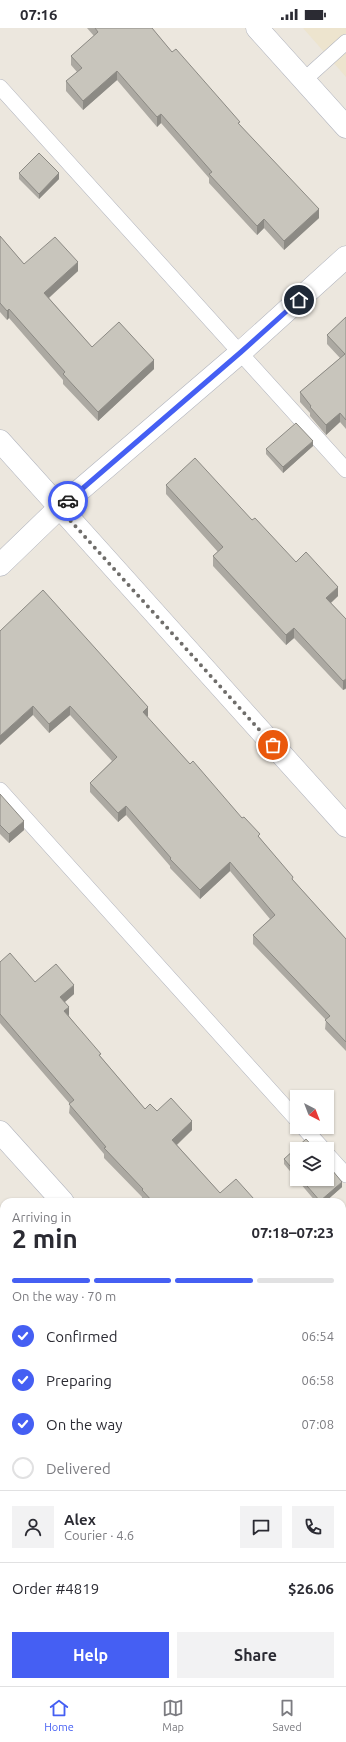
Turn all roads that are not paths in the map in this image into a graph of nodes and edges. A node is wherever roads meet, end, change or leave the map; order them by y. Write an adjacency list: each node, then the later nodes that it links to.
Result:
1 (257, 28): 3 (street)
2 (346, 42): 3 (lane)
3 (304, 80): 5 (street)
4 (0, 87): 7 (lane)
5 (346, 127)
6 (346, 257): 7 (street)
7 (241, 352): 9 (lane); 10 (street)
8 (0, 441): 10 (street)
9 (346, 470)
10 (59, 508): 11 (street); 13 (street)
11 (0, 565)
12 (0, 790): 14 (lane)
13 (346, 826)
14 (290, 1112)
15 (0, 1132): 20 (street)
16 (309, 1134): 17 (lane)
17 (317, 1142)
18 (334, 1162): 19 (lane)
19 (346, 1175)
20 (59, 1198)

